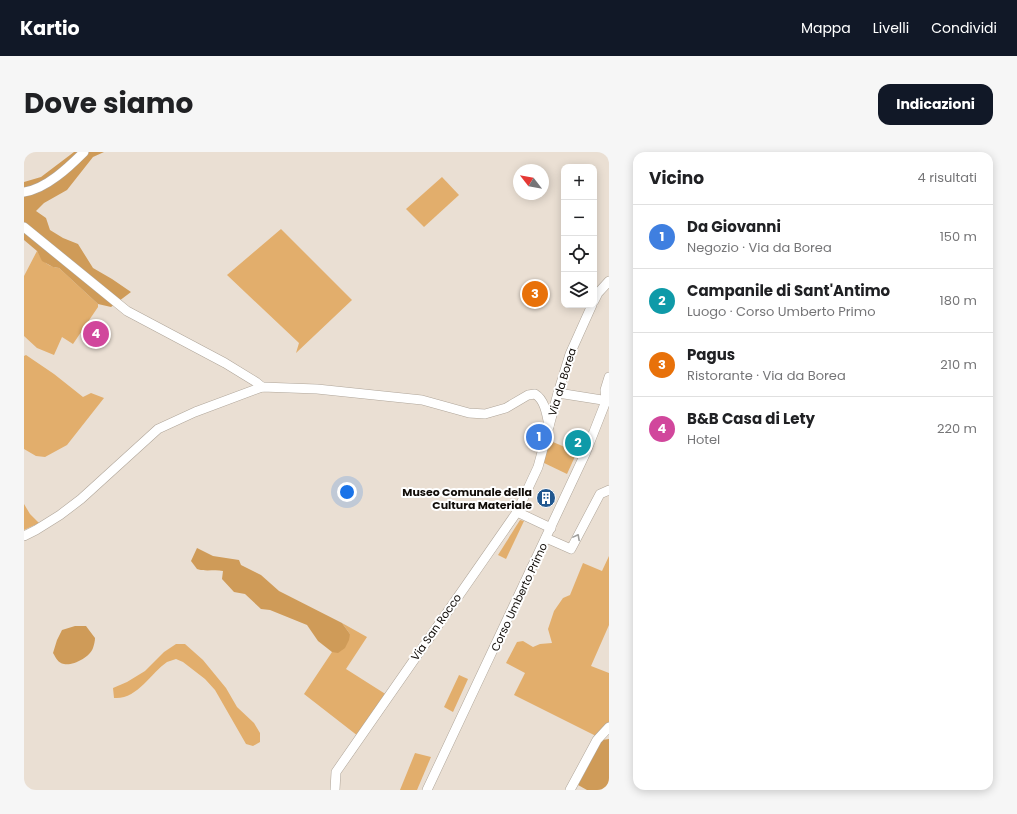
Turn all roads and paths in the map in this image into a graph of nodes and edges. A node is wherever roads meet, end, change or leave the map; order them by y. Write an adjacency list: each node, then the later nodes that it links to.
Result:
1 (84, 152): 2 (street)
2 (24, 192)
3 (24, 227): 8 (street)
4 (609, 281): 5 (street)
5 (597, 295)
6 (591, 308): 9 (street, Via da Borea)
7 (609, 377): 10 (street, Corso Umberto Primo)
8 (262, 388): 11 (street); 16 (street)
9 (558, 393): 10 (street); 11 (street, Via da Borea)
10 (607, 401): 15 (street, Corso Umberto Primo)
11 (549, 426): 12 (street, Via da Borea)
12 (540, 462): 14 (street, Via San Rocco)
13 (609, 490): 17 (street, one-way to 13)
14 (517, 512): 15 (street); 19 (street, Via San Rocco)
15 (551, 528): 17 (street, Corso Umberto Primo)
16 (24, 536)
17 (546, 538): 20 (street, Corso Umberto Primo)
18 (609, 727): 21 (street)
19 (335, 790)
20 (427, 790)
21 (570, 790)

